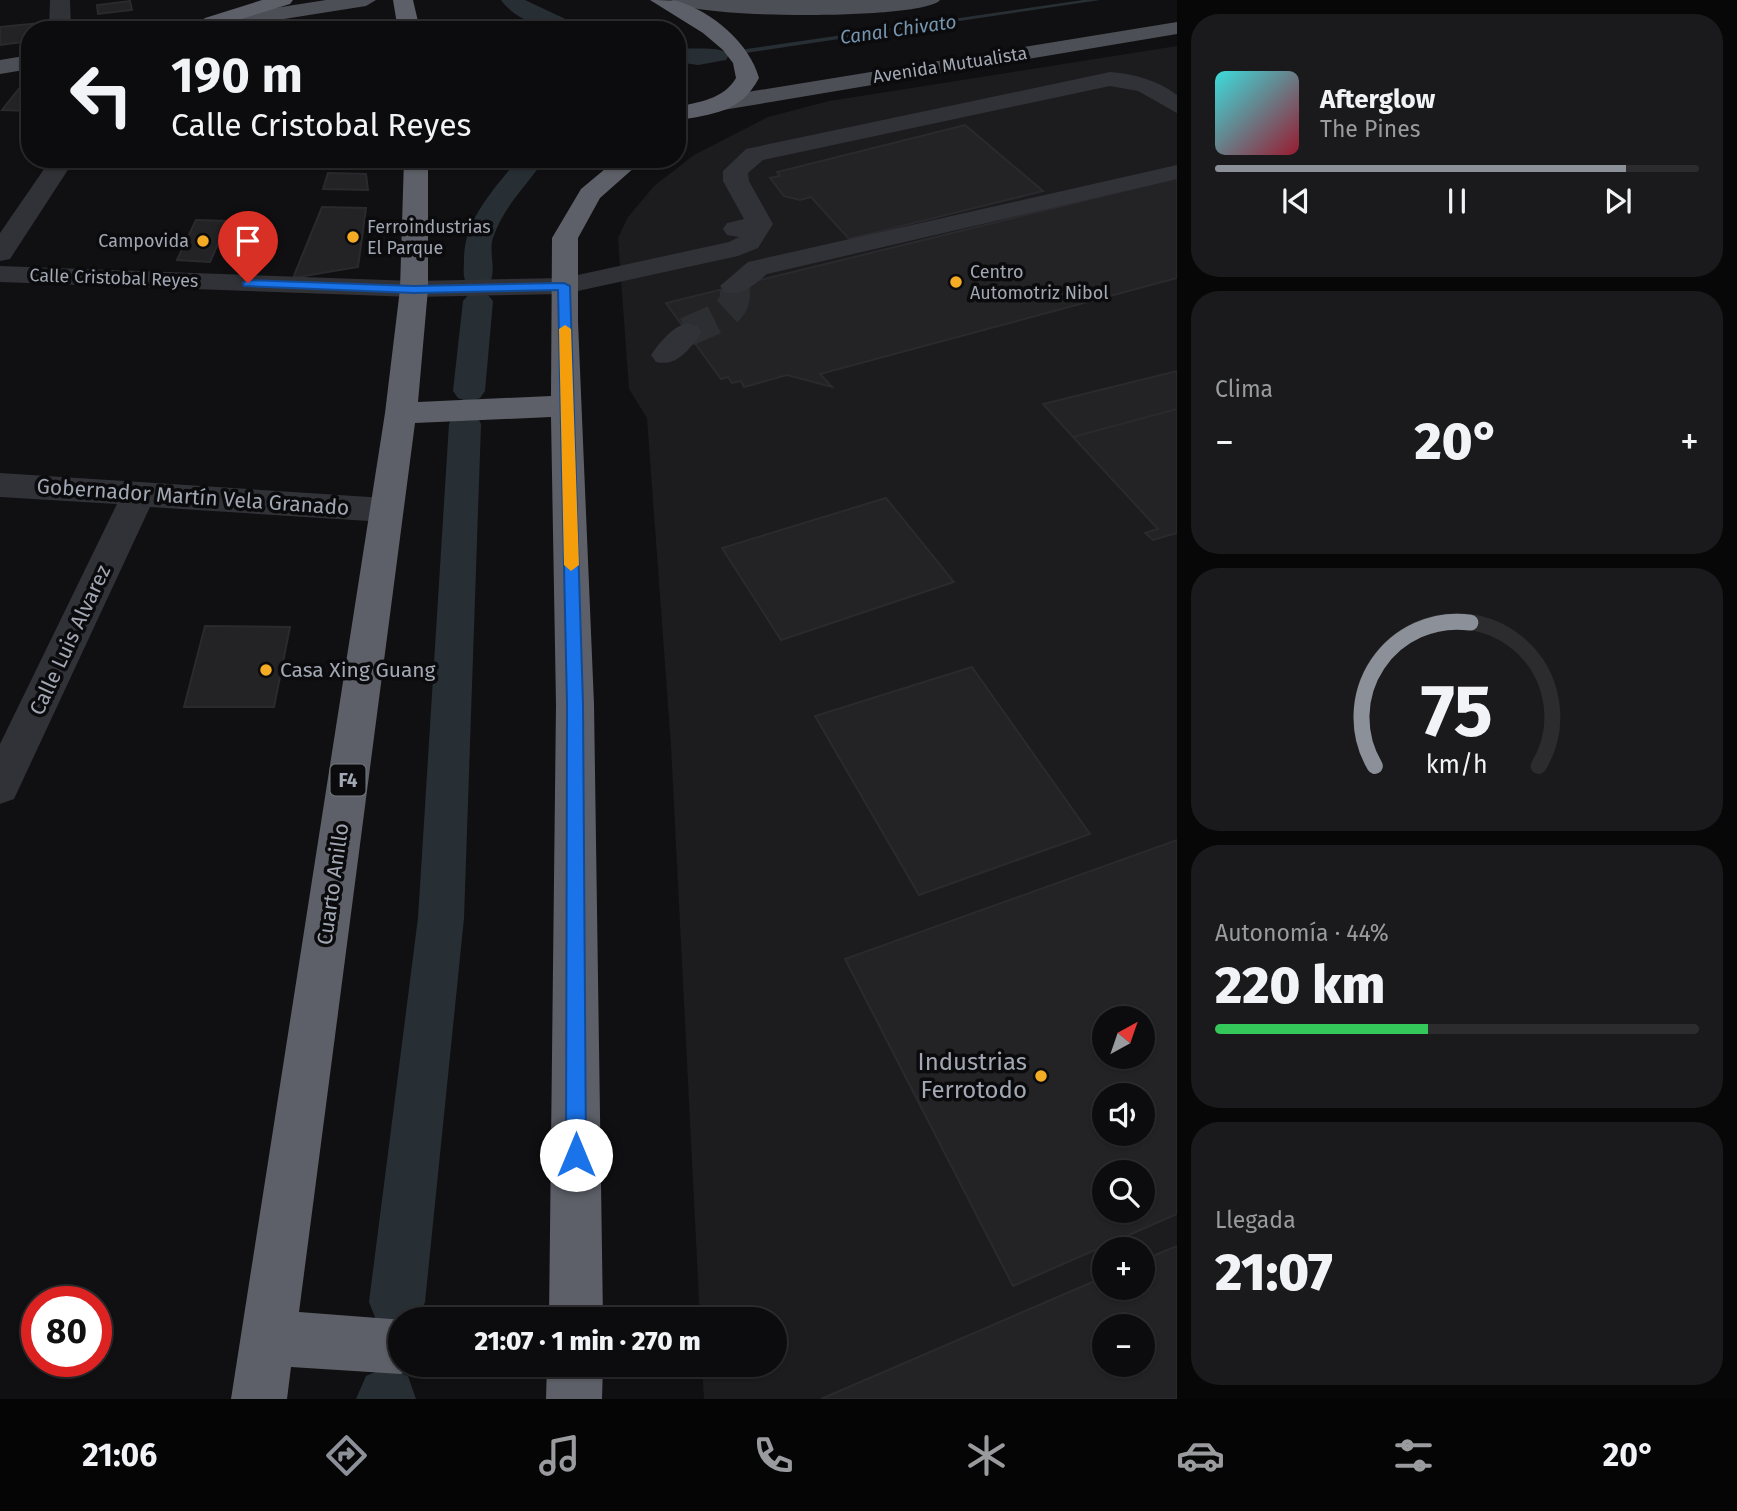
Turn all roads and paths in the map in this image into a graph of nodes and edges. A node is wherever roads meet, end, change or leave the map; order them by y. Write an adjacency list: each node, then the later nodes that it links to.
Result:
1 (60, 0): 8 (street)
2 (366, 0): 7 (main road)
3 (403, 0): 10 (highway)
4 (660, 0): 16 (highway)
5 (681, 0): 6 (main road)
6 (930, 0)
7 (270, 10): 9 (main road)
8 (60, 21)
9 (217, 21)
10 (407, 21)
11 (1177, 28): 16 (main road, Avenida Mutualista)
12 (21, 52): 13 (main road)
13 (0, 54)
14 (21, 63): 15 (main road)
15 (0, 66)
16 (716, 106): 18 (highway); 19 (highway)
17 (1177, 106): 25 (street, Calle Cristobal Reyes)
18 (686, 112)
19 (686, 123)
20 (57, 168): 24 (street)
21 (417, 168): 28 (highway, Cuarto Anillo / F4)
22 (621, 168): 25 (highway)
23 (1177, 172): 27 (street)
24 (0, 253)
25 (565, 273): 28 (street, Calle Cristobal Reyes); 31 (highway)
26 (0, 274): 28 (street, Calle Cristobal Reyes)
27 (734, 286)
28 (431, 289): 32 (highway, Cuarto Anillo / F4)
29 (687, 332): 30 (street)
30 (666, 355)
31 (567, 405): 32 (highway); 37 (highway)
32 (420, 412): 35 (highway, Cuarto Anillo / F4)
33 (0, 485): 34 (street, Gobernador Martín Vela Granado)
34 (139, 494): 35 (street, Gobernador Martín Vela Granado); 36 (street, Calle Luis Alvarez)
35 (385, 510): 38 (highway, Cuarto Anillo / F4)
36 (0, 786)
37 (576, 1307)
38 (270, 1339): 39 (highway); 41 (highway, Cuarto Anillo / F4)
39 (388, 1345)
40 (575, 1377): 42 (highway)
41 (259, 1399)
42 (574, 1399)

